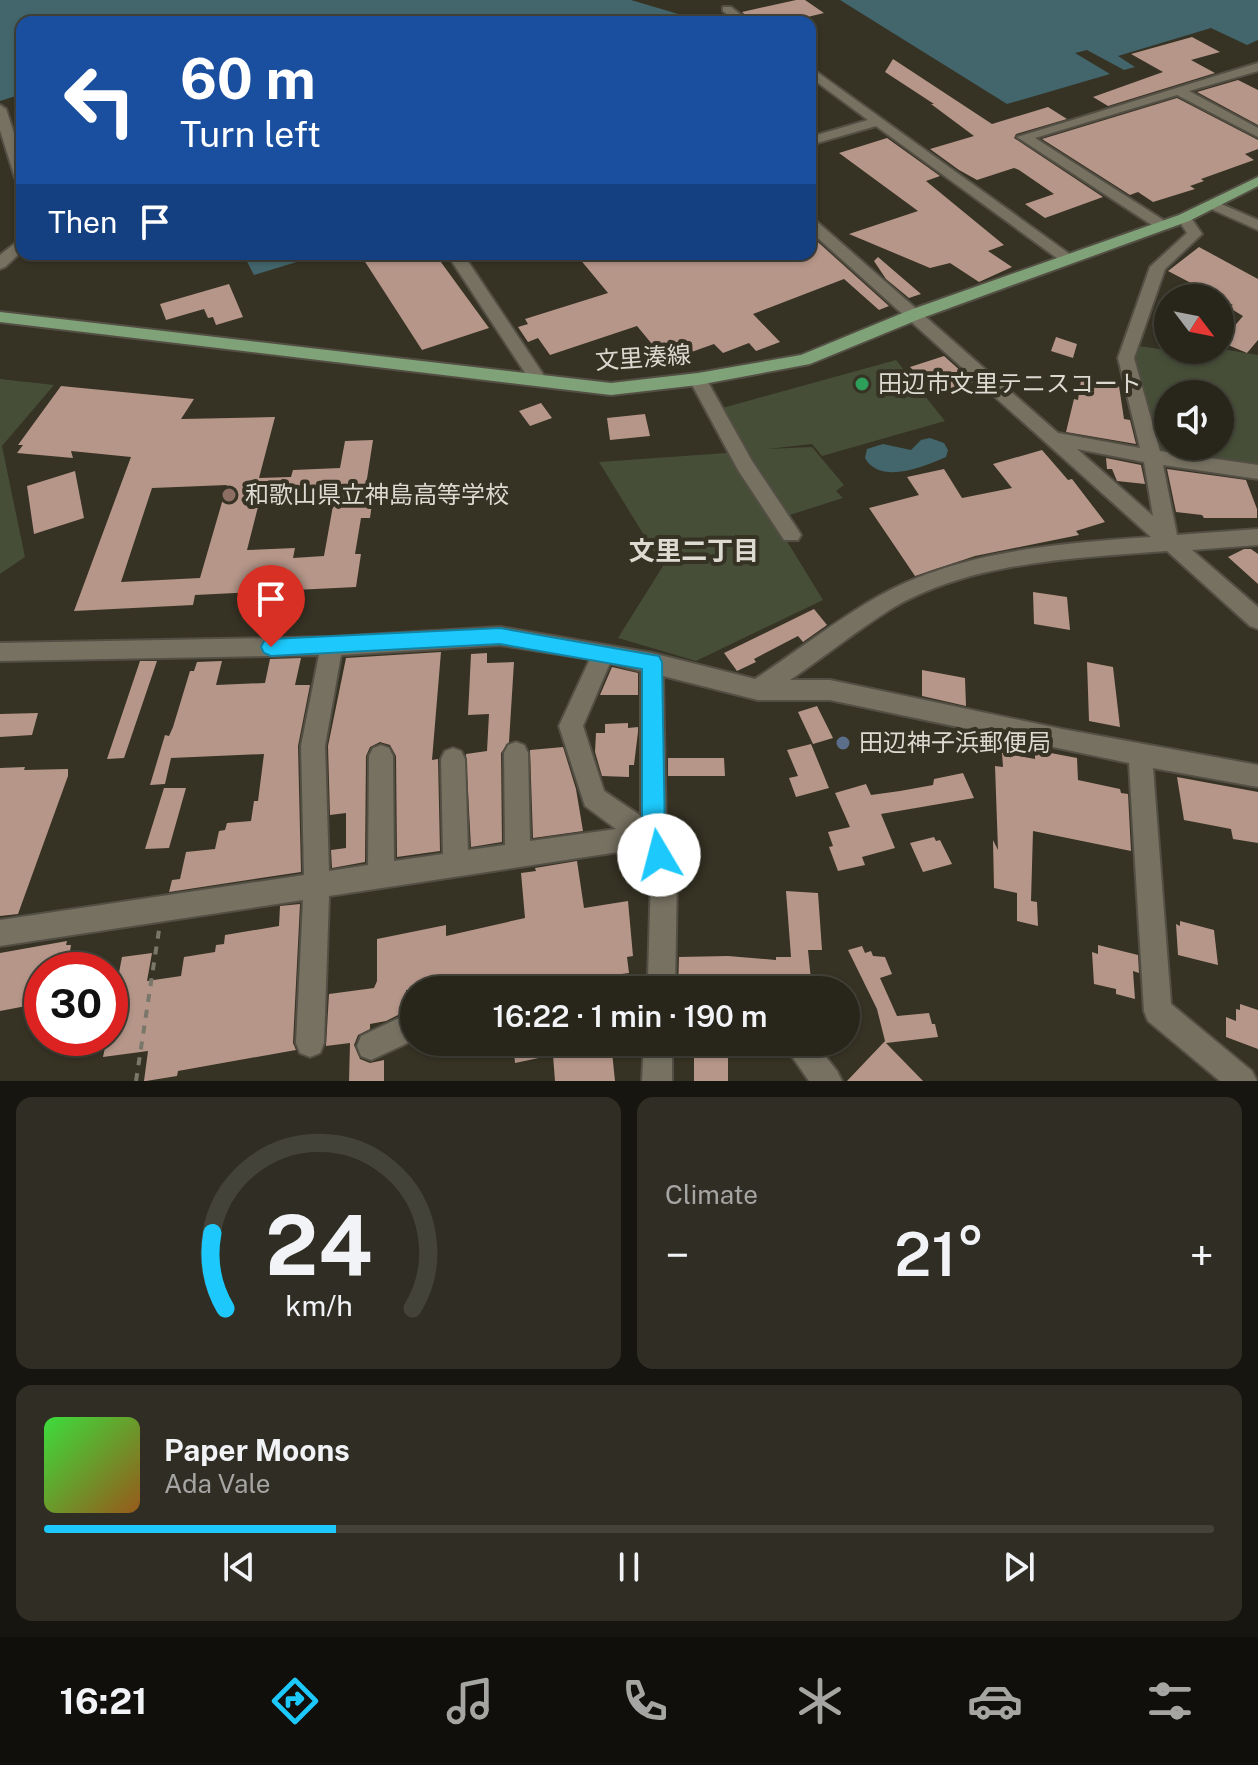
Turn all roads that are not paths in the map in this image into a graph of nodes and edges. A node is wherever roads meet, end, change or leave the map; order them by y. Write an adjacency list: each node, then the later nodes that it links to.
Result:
1 (727, 9): 2 (street)
2 (736, 16)
3 (1258, 67): 5 (street)
4 (816, 75): 7 (street)
5 (1179, 91): 8 (street); 14 (street)
6 (0, 109): 10 (street)
7 (878, 121): 9 (street); 18 (street)
8 (1258, 133)
9 (816, 139)
10 (16, 159)
11 (1258, 181): 12 (main road, 文里湊線)
12 (1214, 205): 13 (main road, 文里湊線); 15 (street)
13 (1184, 218): 14 (main road, 文里湊線); 26 (street)
14 (1163, 226): 18 (main road, 文里湊線)
15 (1258, 226)
16 (816, 228): 21 (street)
17 (16, 248): 20 (street)
18 (1066, 258): 21 (main road, 文里湊線)
19 (459, 260): 24 (street)
20 (0, 264)
21 (916, 314): 23 (main road, 文里湊線); 25 (street)
22 (0, 317): 24 (main road, 文里湊線)
23 (698, 379): 24 (main road, 文里湊線); 28 (street)
24 (539, 381)
25 (1052, 437): 26 (street); 30 (street)
26 (1152, 457): 27 (street); 30 (street)
27 (1258, 472)
28 (791, 535)
29 (1258, 537): 30 (street)
30 (1168, 542): 31 (street); 36 (street)
31 (1258, 620)
32 (332, 646): 33 (street); 34 (street); 46 (street)
33 (0, 652)
34 (604, 652): 35 (street); 42 (street)
35 (652, 662): 36 (street); 42 (street)
36 (758, 690): 38 (street)
37 (516, 753): 43 (street)
38 (1140, 754): 41 (street); 56 (street)
39 (381, 756): 45 (street)
40 (453, 759): 44 (street)
41 (1258, 776)
42 (654, 835): 43 (street); 48 (street)
43 (518, 856): 44 (street)
44 (456, 866): 45 (street)
45 (381, 876): 46 (street)
46 (317, 885): 47 (street); 50 (street)
47 (0, 933)
48 (661, 976)
49 (400, 1032): 51 (street)
50 (310, 1043)
51 (371, 1046)
52 (658, 1056): 54 (street)
53 (807, 1056): 55 (street)
54 (657, 1081)
55 (827, 1081)
56 (1242, 1081)

